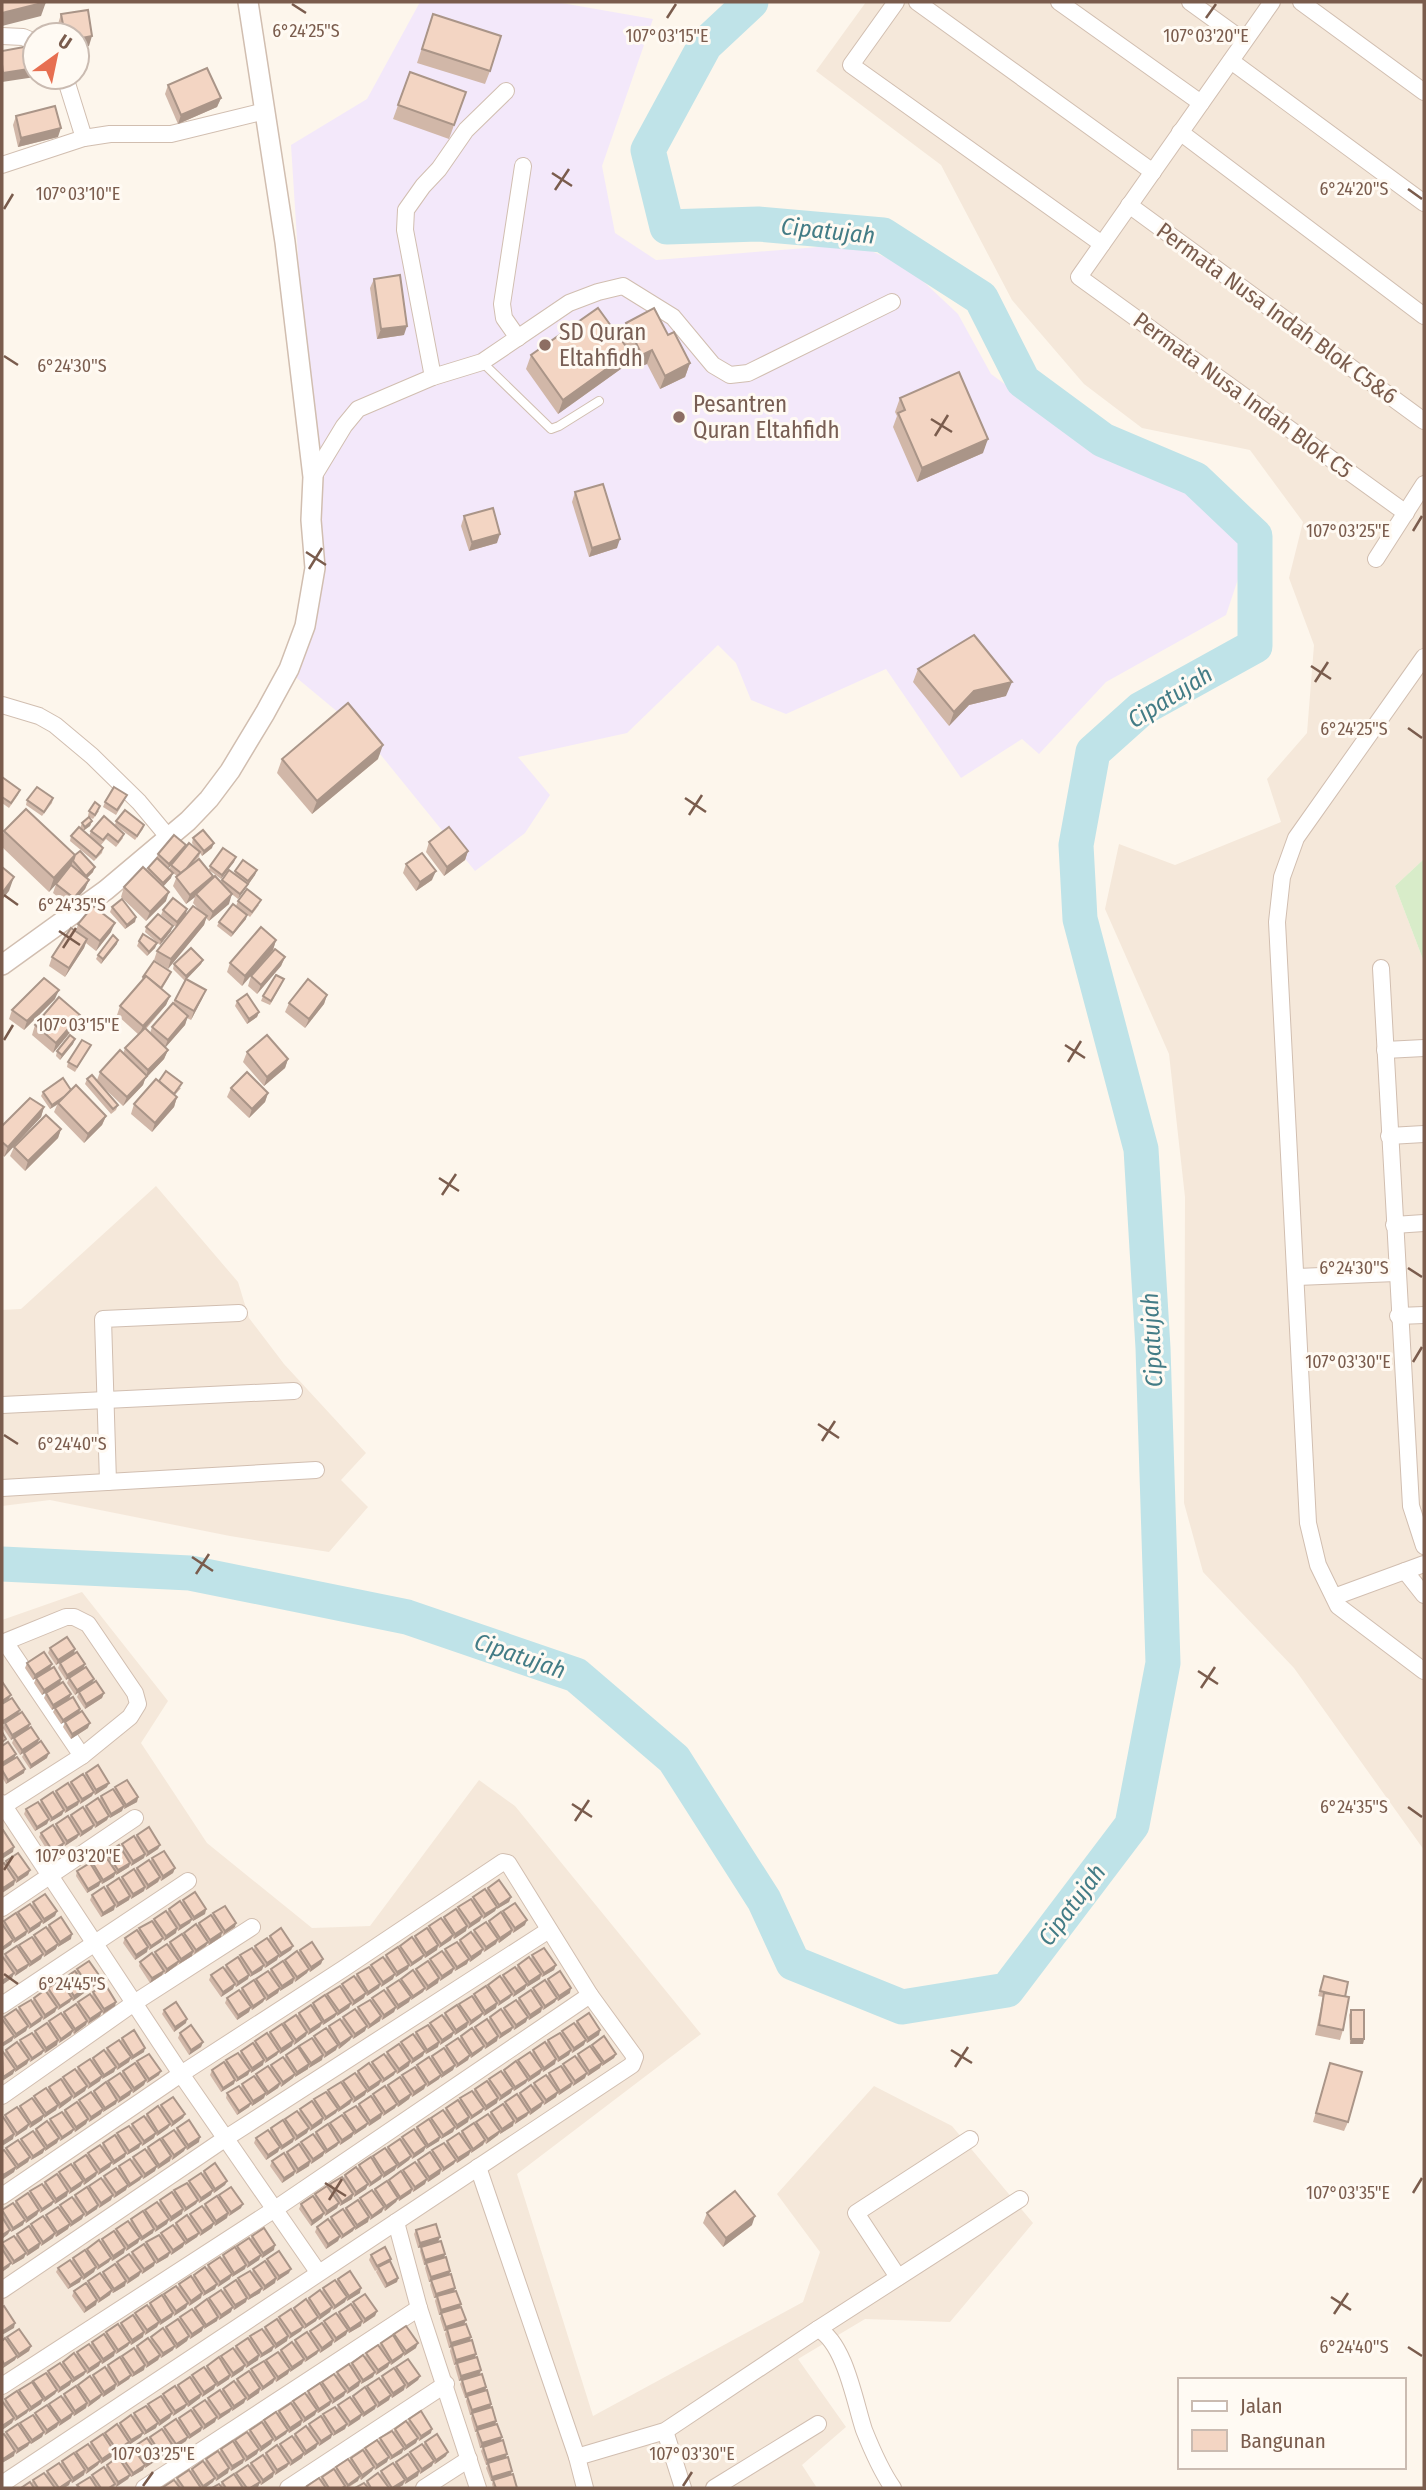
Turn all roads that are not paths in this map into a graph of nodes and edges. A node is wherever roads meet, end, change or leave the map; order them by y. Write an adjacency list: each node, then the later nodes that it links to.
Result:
1 (248, 2): 16 (street)
2 (896, 2): 24 (street)
3 (917, 2): 21 (street)
4 (1059, 2): 15 (street)
5 (1190, 2): 10 (street)
6 (1272, 2): 10 (street)
7 (1301, 2): 14 (street)
8 (2, 37): 9 (street)
9 (21, 37)
10 (1244, 41): 11 (street)
11 (1231, 61): 15 (street); 22 (street)
12 (69, 91): 18 (street)
13 (506, 91): 29 (street)
14 (1424, 92)
15 (1201, 103): 17 (street)
16 (265, 111): 18 (street); 32 (street)
17 (1181, 132): 21 (street); 26 (street)
18 (84, 138): 19 (street)
19 (2, 165)
20 (523, 166): 27 (street)
21 (1153, 172): 23 (street)
22 (1424, 203)
23 (1129, 205): 24 (street); 31 (street, Permata Nusa Indah Blok C5&6)
24 (1102, 244): 34 (street, Permata Nusa Indah Blok C5)
25 (892, 303): 27 (street)
26 (1424, 316)
27 (518, 338): 28 (street)
28 (482, 362): 29 (street); 30 (lane)
29 (433, 377): 32 (street)
30 (599, 401)
31 (1424, 421)
32 (313, 477): 38 (street)
33 (1424, 484): 34 (street)
34 (1406, 513): 35 (street)
35 (1376, 559)
36 (1424, 657): 48 (street)
37 (2, 705): 38 (street)
38 (169, 838): 39 (street)
39 (2, 965)
40 (1381, 968): 42 (street)
41 (1424, 1048): 42 (street)
42 (1385, 1050): 44 (street)
43 (1424, 1134): 44 (street)
44 (1389, 1136): 46 (street)
45 (1424, 1223): 46 (street)
46 (1394, 1224): 47 (street)
47 (1396, 1273): 48 (street); 51 (street)
48 (1297, 1277): 62 (street)
49 (239, 1313): 53 (street)
50 (1424, 1315): 51 (street)
51 (1398, 1316): 58 (street)
52 (294, 1391): 53 (street)
53 (105, 1400): 54 (street); 56 (street)
54 (2, 1405)
55 (316, 1470): 56 (street)
56 (108, 1482): 57 (street)
57 (2, 1488)
58 (1424, 1546)
59 (1424, 1564): 60 (street)
60 (1405, 1571): 61 (street); 62 (street)
61 (1424, 1595)
62 (1334, 1597): 64 (street)
63 (3, 1643): 65 (street); 65 (street)
64 (1424, 1671)
65 (82, 1756): 66 (street)
66 (2, 1805): 68 (street)
67 (135, 1818): 68 (street)
68 (51, 1875): 70 (street); 73 (street)
69 (188, 1881): 73 (street)
70 (2, 1908)
71 (252, 1927): 75 (street)
72 (549, 1930): 74 (street); 77 (street); 79 (street)
73 (94, 1944): 75 (street); 76 (street)
74 (590, 1995): 81 (street); 84 (street)
75 (134, 2004): 77 (street); 78 (street)
76 (2, 2006)
77 (181, 2074): 79 (street); 82 (street)
78 (2, 2095)
79 (226, 2138): 84 (street); 88 (street)
80 (970, 2140): 87 (street)
81 (478, 2167): 85 (street); 95 (street)
82 (2, 2196)
83 (1020, 2199): 87 (street)
84 (275, 2209): 86 (street); 92 (street)
85 (396, 2222): 86 (street); 89 (street)
86 (318, 2272): 97 (street)
87 (898, 2277): 90 (street)
88 (2, 2290)
89 (419, 2308): 91 (street); 98 (street)
90 (818, 2329): 94 (street); 105 (street)
91 (446, 2384): 96 (street); 99 (street)
92 (2, 2386)
93 (818, 2424): 104 (street)
94 (665, 2431): 95 (street); 103 (street)
95 (577, 2458): 102 (street)
96 (469, 2459): 100 (street); 101 (street)
97 (2, 2484)
98 (144, 2488)
99 (288, 2488)
100 (424, 2488)
101 (478, 2488)
102 (585, 2488)
103 (683, 2488)
104 (714, 2488)
105 (893, 2488)

